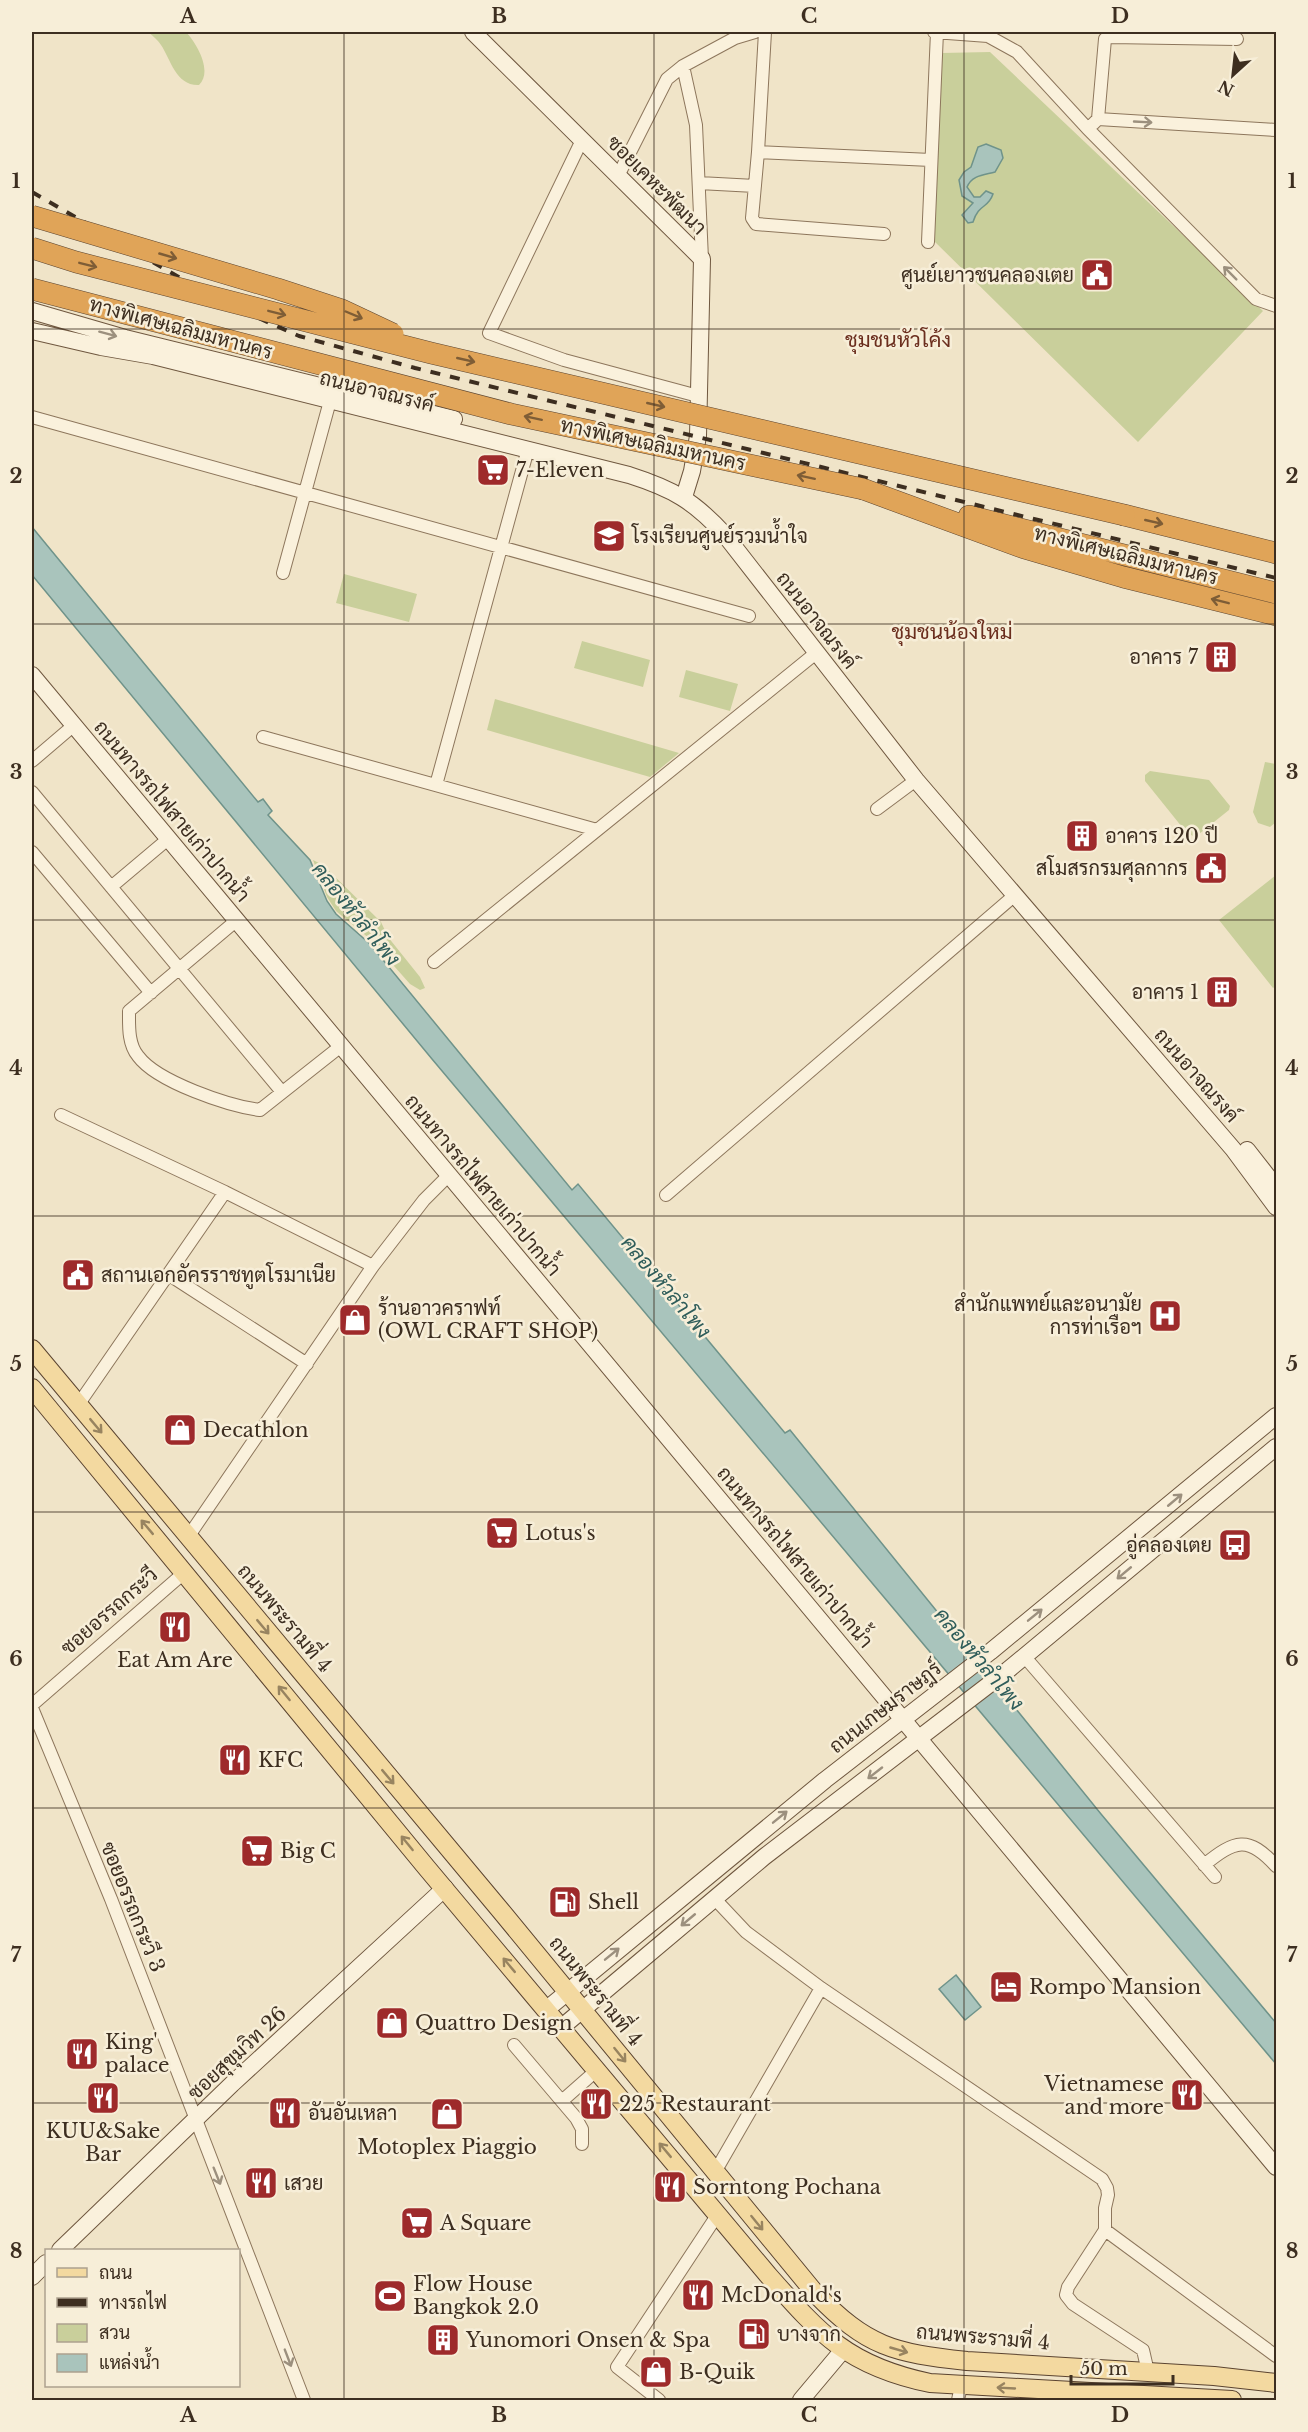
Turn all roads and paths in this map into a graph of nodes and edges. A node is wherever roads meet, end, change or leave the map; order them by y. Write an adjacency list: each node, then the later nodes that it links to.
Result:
1 (472, 32): 13 (street, ซอยเคหะพัฒนา)
2 (755, 32): 6 (street)
3 (765, 32): 14 (street)
4 (935, 32): 5 (street); 15 (street)
5 (988, 34): 11 (street)
6 (733, 35): 9 (street)
7 (1186, 35): 8 (street); 10 (street)
8 (1237, 39)
9 (683, 66): 16 (street); 17 (street)
10 (1098, 119): 11 (street); 12 (street, one-way to 12)
11 (1087, 128): 25 (street, one-way to 11)
12 (1276, 130)
13 (582, 140): 16 (street, ซอยเคหะพัฒนา); 30 (street)
14 (758, 152): 15 (street); 18 (street)
15 (931, 160): 21 (street)
16 (618, 176): 23 (street, ซอยเคหะพัฒนา)
17 (699, 183): 18 (street); 23 (street)
18 (755, 186): 20 (street)
19 (32, 216): 28 (highway, one-way to 28, bridge)
20 (884, 234)
21 (928, 242)
22 (32, 248): 28 (highway, ทางพิเศษเฉลิมมหานคร, one-way to 28, bridge)
23 (702, 259): 30 (street, ซอยเคหะพัฒนา)
24 (32, 289): 33 (highway, ทางพิเศษเฉลิมมหานคร, one-way to 24, bridge)
25 (1276, 306)
26 (32, 311): 29 (street, ถนนอาจณรงค์, one-way to 29)
27 (32, 331): 29 (street, ถนนอาจณรงค์)
28 (431, 353): 36 (highway, ทางพิเศษเฉลิมมหานคร, one-way to 36, bridge)
29 (332, 395): 32 (street, ถนนอาจณรงค์); 34 (street, ถนนอาจณรงค์); 35 (street)
30 (698, 396): 34 (street, ซอยเคหะพัฒนา)
31 (32, 417): 35 (street)
32 (528, 449): 34 (street, ถนนอาจณรงค์); 38 (street)
33 (863, 489): 41 (highway, ทางพิเศษเฉลิมมหานคร); 42 (highway, one-way to 33)
34 (686, 491): 44 (street, ถนนอาจณรงค์); 66 (street, ถนนอาจณรงค์)
35 (305, 493): 38 (street); 40 (street)
36 (1183, 529): 37 (highway); 39 (highway, ทางพิเศษเฉลิมมหานคร)
37 (1276, 541)
38 (501, 548): 43 (street); 50 (street)
39 (1276, 553)
40 (283, 573)
41 (1276, 593)
42 (1276, 615)
43 (749, 616)
44 (816, 653): 49 (street, ถนนอาจณรงค์); 53 (street)
45 (32, 675): 46 (street, ถนนทางรถไฟสายเก่าปากน้ำ)
46 (74, 726): 48 (street); 54 (street, ถนนทางรถไฟสายเก่าปากน้ำ)
47 (263, 737): 50 (street)
48 (32, 761)
49 (916, 780): 52 (street); 57 (street, ถนนอาจณรงค์)
50 (436, 785): 53 (street)
51 (32, 792): 56 (street)
52 (877, 809)
53 (597, 830): 59 (street)
54 (168, 839): 56 (street); 58 (street, ถนนทางรถไฟสายเก่าปากน้ำ)
55 (32, 852): 61 (street)
56 (111, 887): 60 (street)
57 (1015, 895): 68 (street); 69 (street, ถนนอาจณรงค์)
58 (237, 920): 60 (street); 62 (street, ถนนทางรถไฟสายเก่าปากน้ำ)
59 (434, 962)
60 (179, 970): 61 (street); 63 (street)
61 (151, 993): 63 (street)
62 (340, 1046): 63 (street); 65 (street, ถนนทางรถไฟสายเก่าปากน้ำ)
63 (282, 1092)
64 (61, 1115): 67 (street)
65 (448, 1176): 70 (street); 85 (street, ถนนทางรถไฟสายเก่าปากน้ำ)
66 (1276, 1186)
67 (225, 1192): 70 (street); 71 (street)
68 (666, 1195)
69 (1276, 1207)
70 (373, 1266): 73 (street)
71 (168, 1274): 73 (street); 75 (street)
72 (32, 1349): 75 (main road, ถนนพระรามที่ 4)
73 (307, 1364): 78 (street)
74 (32, 1388): 82 (main road, one-way to 74)
75 (78, 1405): 78 (main road, ถนนพระรามที่ 4, one-way to 78)
76 (1276, 1416): 79 (street, ถนนเกษมราษฎร์, one-way to 76)
77 (1276, 1447): 81 (street)
78 (188, 1537): 80 (main road, ถนนพระรามที่ 4)
79 (1130, 1537): 81 (street); 85 (street, ถนนเกษมราษฎร์, one-way to 79)
80 (204, 1556): 82 (main road); 95 (main road, ถนนพระรามที่ 4, one-way to 95)
81 (1145, 1556): 83 (street, one-way to 83)
82 (185, 1572): 84 (street, ซอยอรรถกระวี); 92 (main road, one-way to 82)
83 (1024, 1656): 86 (street); 89 (street)
84 (32, 1707): 102 (street, ซอยอรรถกระวี 3)
85 (905, 1718): 86 (street, ถนนทางรถไฟสายเก่าปากน้ำ); 87 (street, ถนนเกษมราษฎร์, one-way to 85)
86 (921, 1737): 88 (street, one-way to 88); 104 (street)
87 (751, 1841): 88 (street); 95 (street, ถนนเกษมราษฎร์, one-way to 87)
88 (764, 1857): 93 (street)
89 (1204, 1865): 90 (street); 91 (street)
90 (1276, 1866)
91 (1215, 1877)
92 (445, 1888): 96 (main road, one-way to 92); 102 (street, ซอยสุขุมวิท 26)
93 (714, 1898): 94 (street); 97 (street, one-way to 97)
94 (821, 1988): 105 (street); 107 (street)
95 (568, 1992): 96 (street, ถนนเกษมราษฎร์); 97 (main road, ถนนพระรามที่ 4)
96 (547, 2009): 98 (main road)
97 (583, 2010): 98 (street); 105 (main road, ถนนพระรามที่ 4, one-way to 105)
98 (562, 2027): 100 (main road)
99 (514, 2045): 101 (street)
100 (597, 2070): 101 (street); 106 (main road, one-way to 100)
101 (563, 2100): 103 (street)
102 (195, 2122): 108 (street, ซอยสุขุมวิท 26); 116 (street, ซอยอรรถกระวี 3, one-way to 116)
103 (582, 2144)
104 (1276, 2167)
105 (715, 2172): 113 (main road, ถนนพระรามที่ 4, one-way to 113)
106 (718, 2214): 111 (main road); 117 (street)
107 (1105, 2230): 112 (street); 113 (street)
108 (61, 2249)
109 (45, 2264): 110 (street)
110 (32, 2277)
111 (843, 2350): 115 (main road); 118 (street)
112 (1276, 2356)
113 (1148, 2372): 114 (main road, ถนนพระรามที่ 4)
114 (1276, 2383)
115 (960, 2393): 119 (main road, one-way to 115)
116 (304, 2400)
117 (659, 2400)
118 (801, 2400)
119 (1207, 2400): 120 (main road)
120 (1230, 2400)

